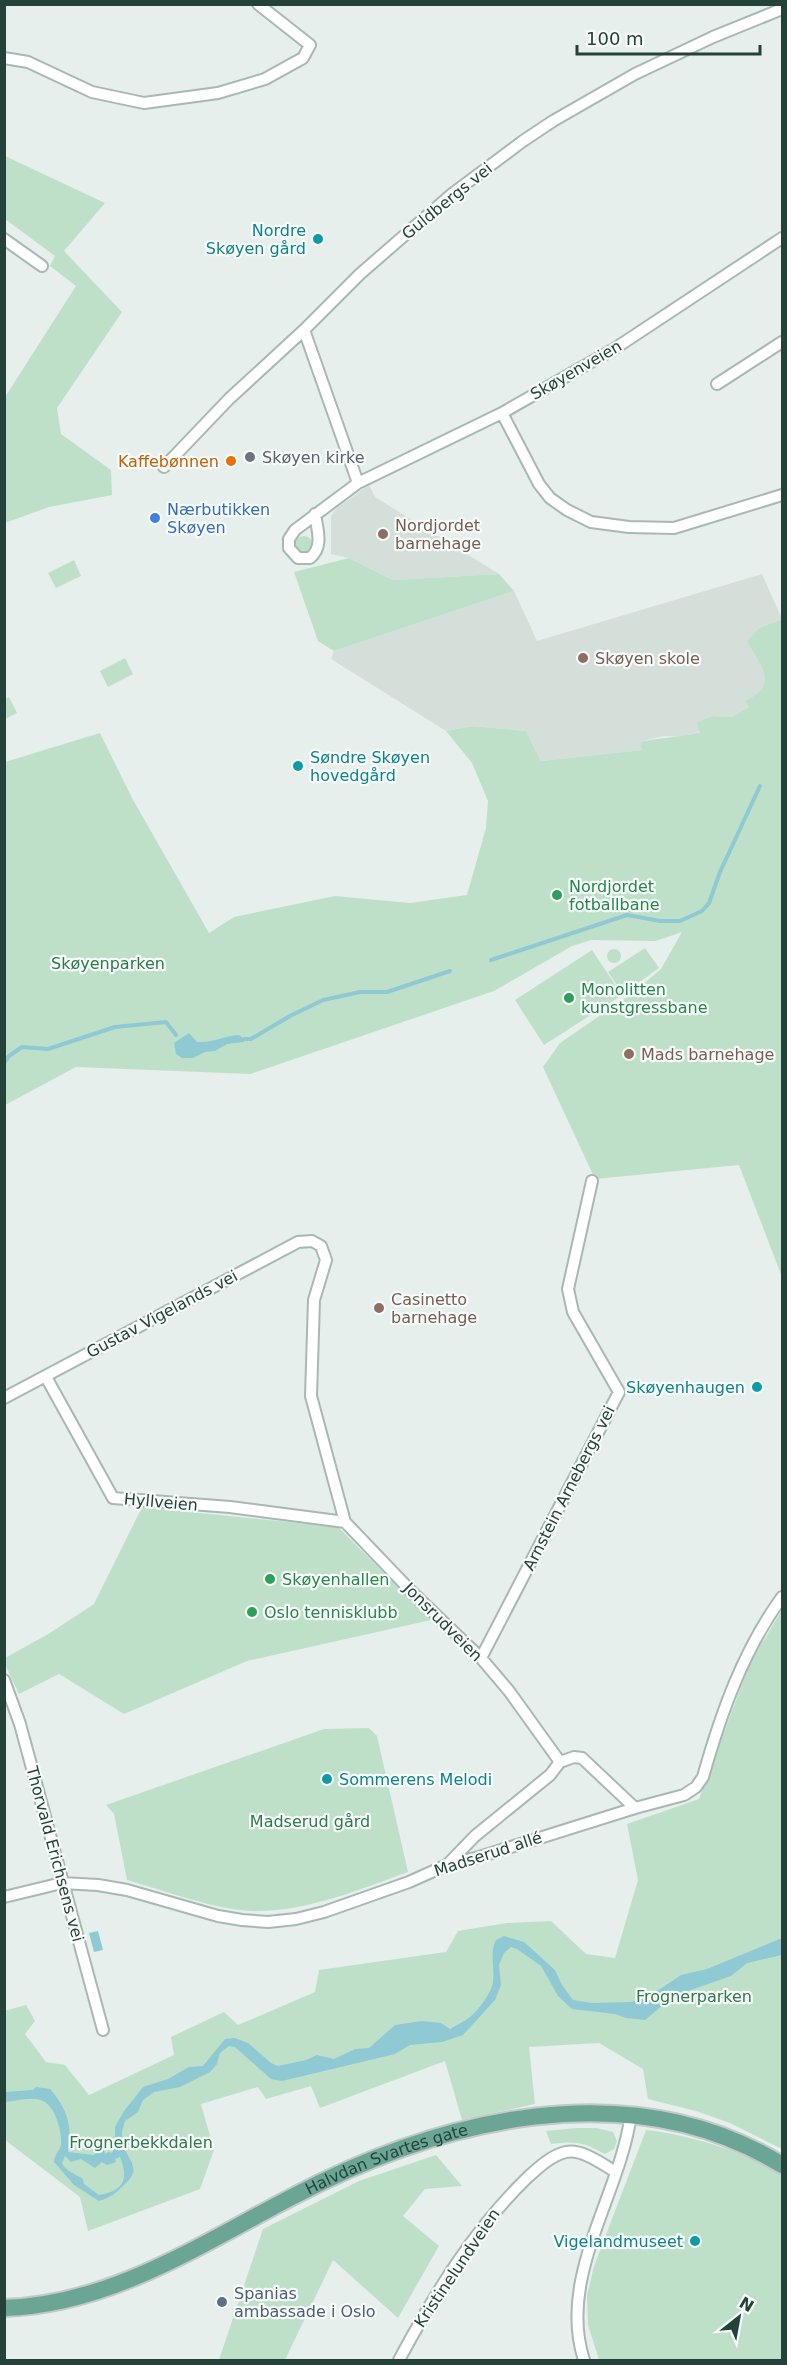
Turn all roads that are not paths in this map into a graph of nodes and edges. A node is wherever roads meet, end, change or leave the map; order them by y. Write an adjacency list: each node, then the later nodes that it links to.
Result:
1 (258, 4): 3 (street)
2 (783, 9): 7 (street, Guldbergs vei)
3 (4, 58)
4 (783, 238): 10 (street, Skøyenveien)
5 (4, 239): 6 (street)
6 (42, 266)
7 (304, 330): 11 (street, Guldbergs vei); 12 (street)
8 (783, 342): 9 (street)
9 (717, 384)
10 (502, 413): 12 (street, Skøyenveien); 13 (street)
11 (164, 467)
12 (358, 483): 14 (street, Skøyenveien)
13 (783, 495)
14 (315, 514)
15 (592, 1181): 21 (street, Arnstein Arnebergs vei)
16 (321, 1246): 17 (street, Gustav Vigelands vei); 19 (street, Jonsrudveien)
17 (46, 1377): 18 (street, Gustav Vigelands vei); 19 (street, Hyllveien)
18 (4, 1398)
19 (345, 1522): 21 (street, Jonsrudveien)
20 (783, 1597): 24 (street, Madserud allé)
21 (481, 1658): 23 (street, Jonsrudveien)
22 (4, 1680): 26 (street, Thorvald Erichsens vei)
23 (560, 1762): 24 (street); 25 (street)
24 (635, 1808): 25 (street, Madserud allé)
25 (447, 1865): 26 (street, Madserud allé)
26 (62, 1883): 27 (street, Madserud allé); 28 (street, Thorvald Erichsens vei)
27 (4, 1897)
28 (103, 2030)
29 (631, 2114): 30 (main road, Halvdan Svartes gate); 31 (street); 32 (main road, Halvdan Svartes gate)
30 (783, 2165)
31 (616, 2172): 33 (street, Kristinelundveien); 34 (street)
32 (4, 2308)
33 (399, 2361)
34 (584, 2361)

